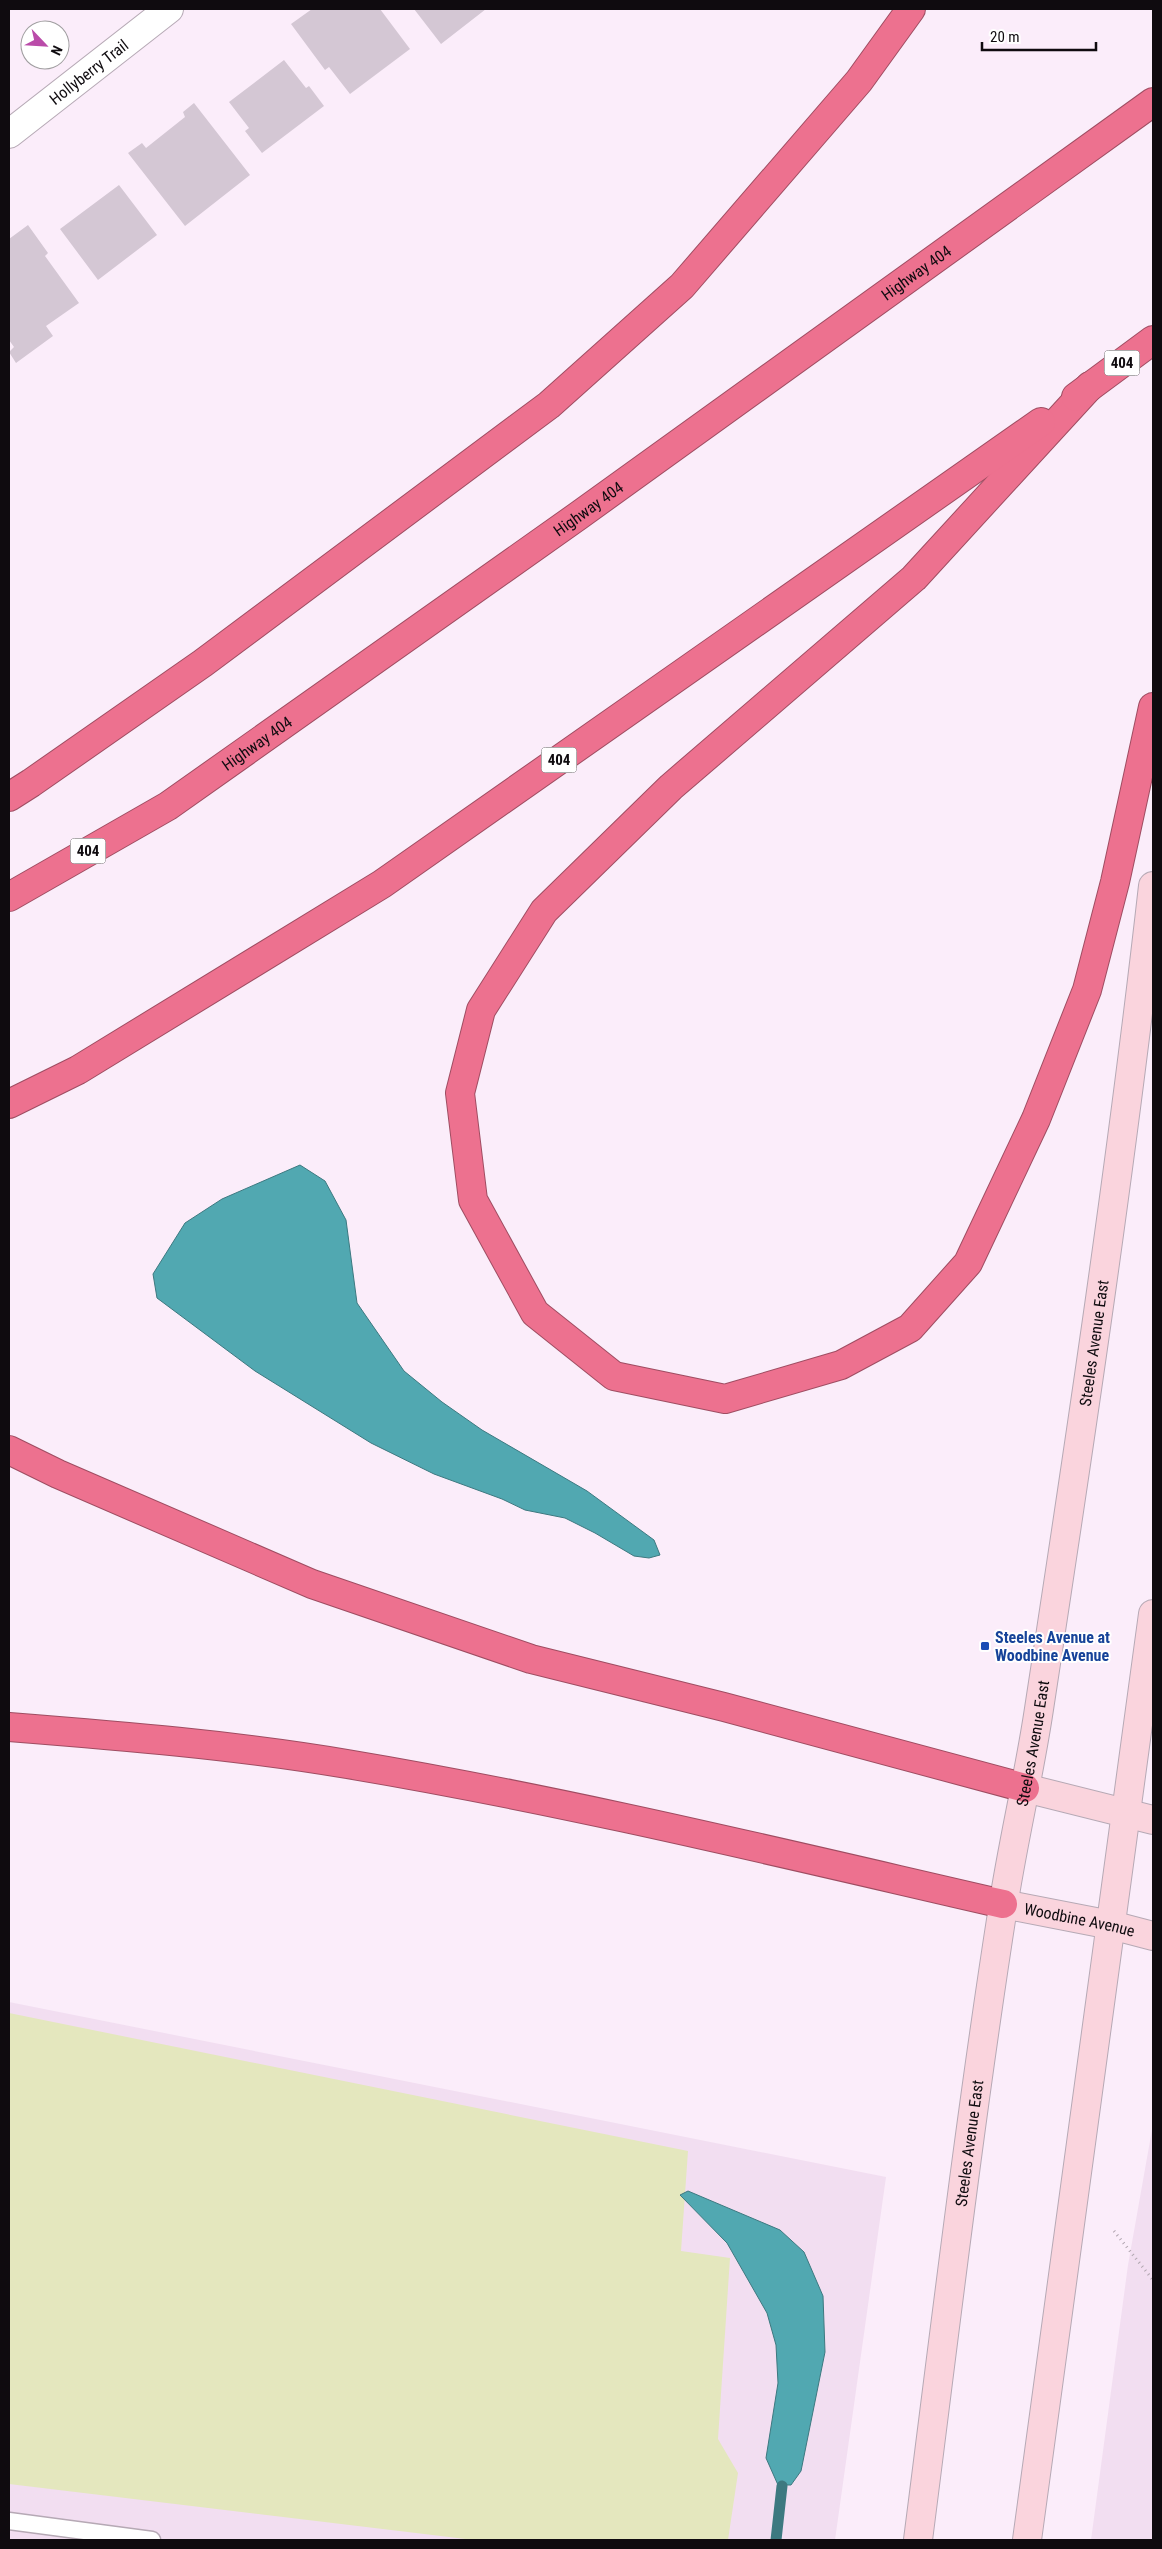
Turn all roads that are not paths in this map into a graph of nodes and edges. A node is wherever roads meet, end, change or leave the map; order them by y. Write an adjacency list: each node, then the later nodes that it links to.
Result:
1 (169, 9): 4 (street, Hollyberry Trail)
2 (910, 9): 8 (highway)
3 (1153, 102): 10 (highway, Highway 404 / 404)
4 (9, 134)
5 (1153, 340): 6 (highway, 404)
6 (1090, 386): 7 (highway); 11 (highway, 404)
7 (1153, 707)
8 (9, 796)
9 (1153, 886): 15 (main road, Steeles Avenue East)
10 (9, 896)
11 (9, 1104)
12 (9, 1450): 15 (highway)
13 (1153, 1614): 16 (main road)
14 (9, 1727): 18 (highway)
15 (1025, 1788): 16 (main road); 18 (main road, Steeles Avenue East)
16 (1126, 1813): 17 (main road); 19 (main road)
17 (1153, 1820)
18 (1003, 1904): 19 (main road, Woodbine Avenue); 23 (main road, Steeles Avenue East)
19 (1111, 1925): 20 (main road, Woodbine Avenue); 24 (main road)
20 (1153, 1936)
21 (9, 2521): 22 (lane)
22 (152, 2540)
23 (918, 2540)
24 (1027, 2540)

